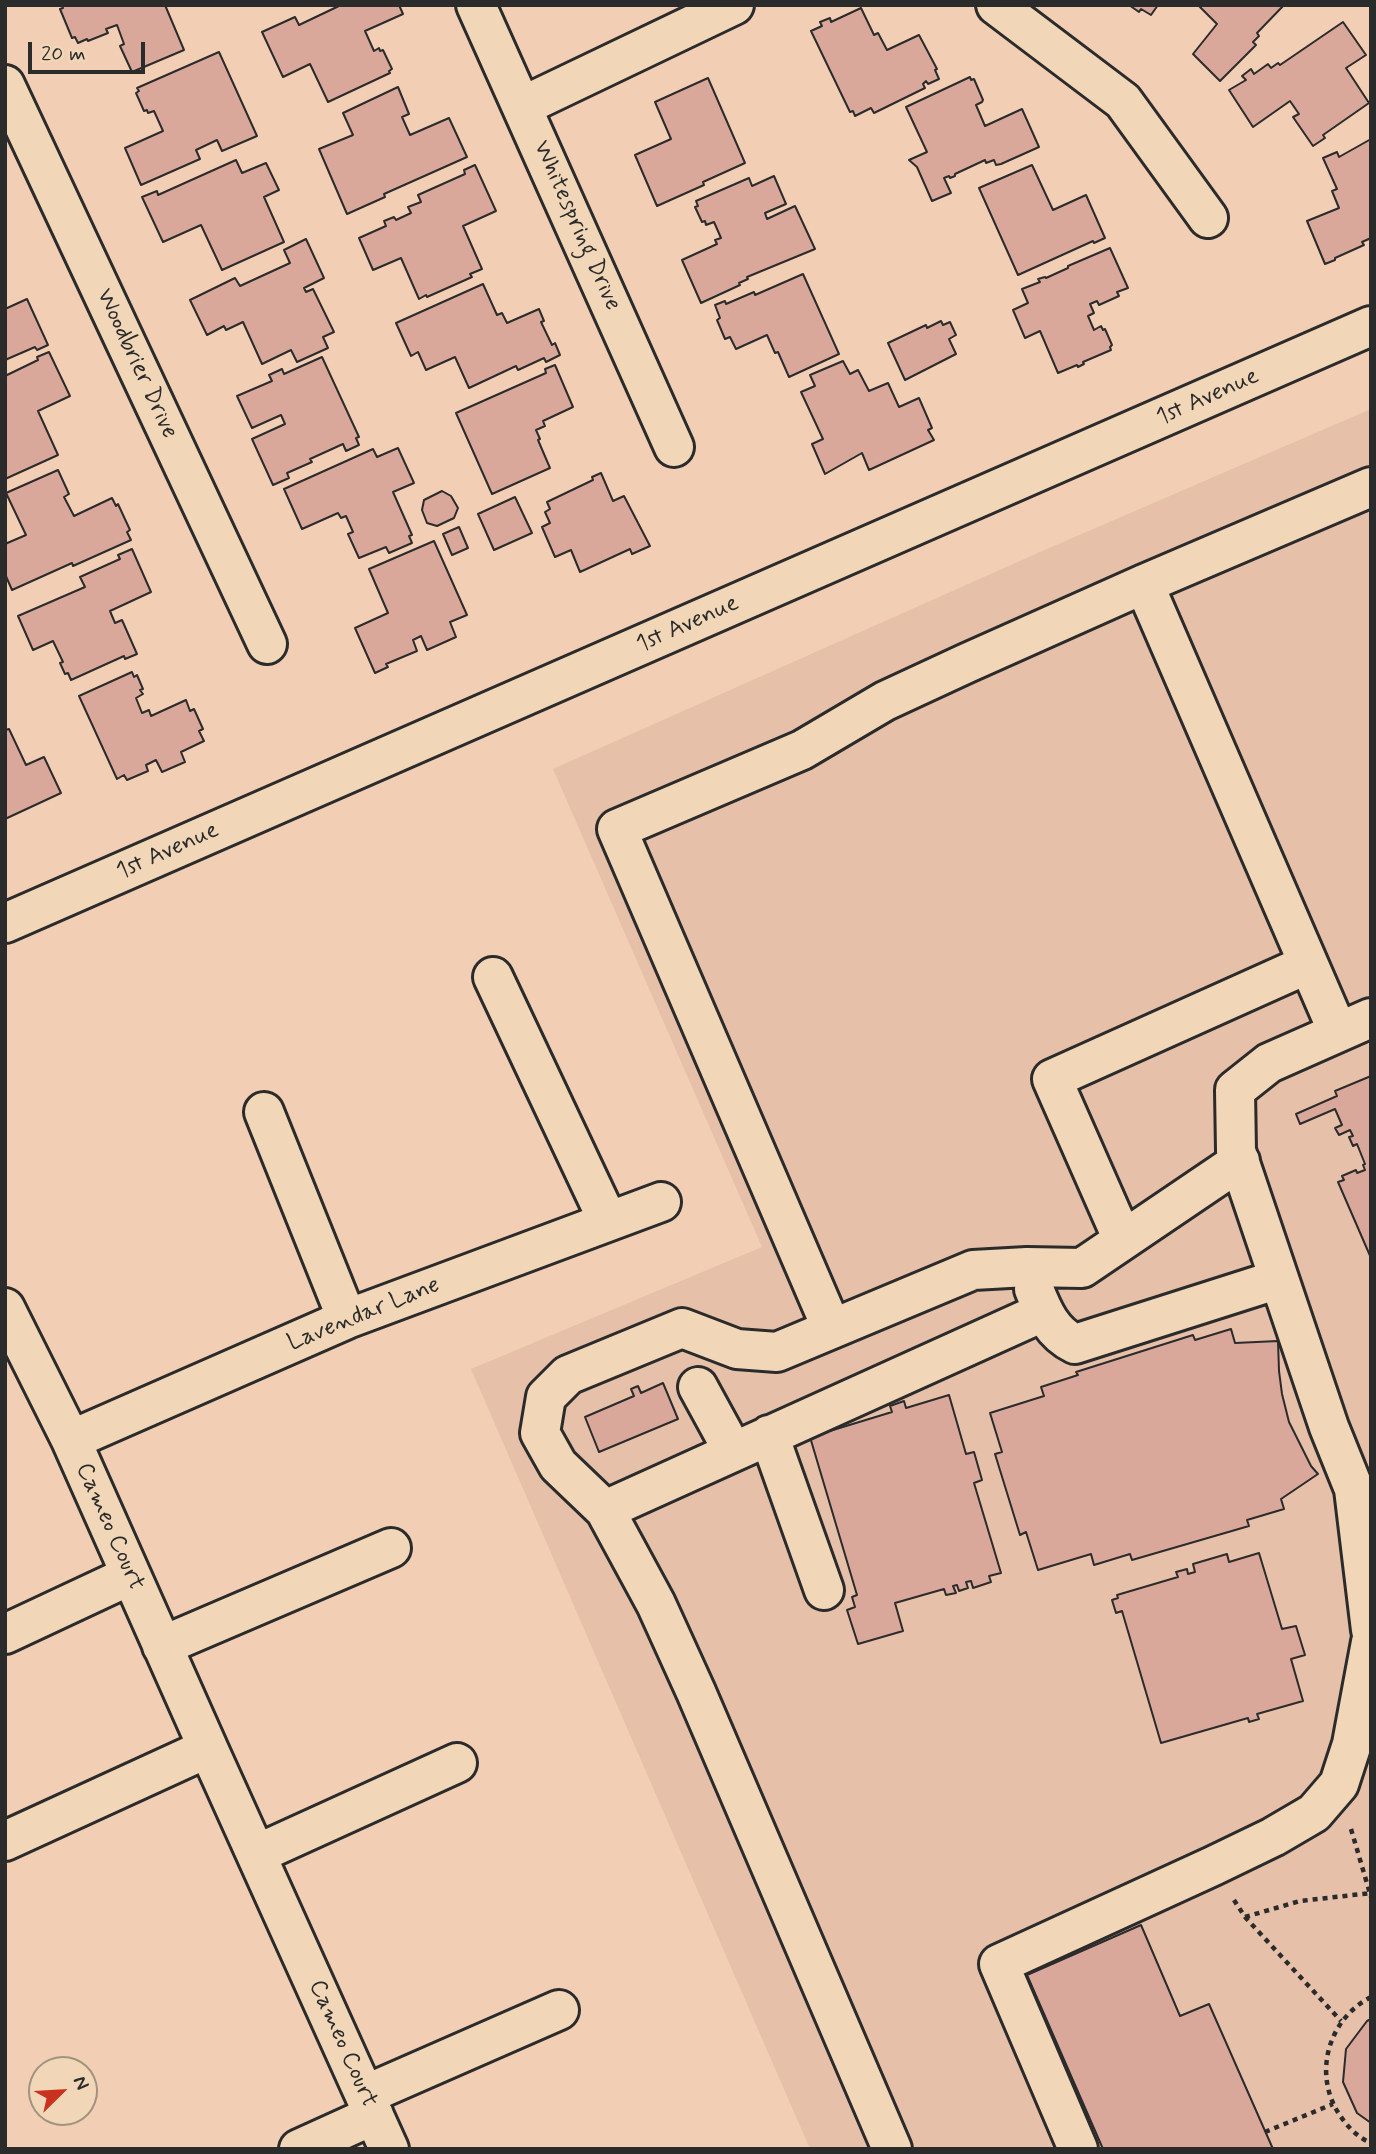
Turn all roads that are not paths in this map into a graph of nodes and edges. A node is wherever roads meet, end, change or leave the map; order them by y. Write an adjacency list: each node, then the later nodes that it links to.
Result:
1 (476, 5): 5 (street, Whitespring Drive)
2 (734, 5): 5 (street)
3 (996, 5): 6 (street)
4 (5, 85): 11 (street, Woodbrier Drive)
5 (523, 106): 8 (street, Whitespring Drive)
6 (1208, 218)
7 (1371, 327): 12 (street, 1st Avenue)
8 (674, 447)
9 (1371, 487): 10 (street)
10 (1144, 584): 13 (street); 26 (street)
11 (267, 644)
12 (5, 923)
13 (1308, 964): 15 (street); 20 (street)
14 (493, 977): 19 (street)
15 (1354, 1025): 17 (street)
16 (264, 1112): 25 (street)
17 (1240, 1161): 20 (street); 22 (street)
18 (661, 1202): 19 (street, Lavendar Lane)
19 (608, 1221): 25 (street, Lavendar Lane)
20 (1123, 1240): 21 (street)
21 (1027, 1267): 24 (street); 26 (street)
22 (1279, 1279): 24 (street); 36 (street)
23 (5, 1308): 27 (street, Cameo Court)
24 (1043, 1312): 29 (street)
25 (347, 1319): 30 (street, Lavendar Lane)
26 (832, 1329): 32 (street)
27 (14, 1350): 30 (street, Cameo Court)
28 (698, 1388): 31 (street)
29 (769, 1434): 31 (street); 35 (street)
30 (71, 1440): 34 (street, Cameo Court)
31 (733, 1451): 32 (street)
32 (605, 1510): 47 (street)
33 (391, 1548): 39 (street)
34 (131, 1575): 37 (street); 39 (street, Cameo Court)
35 (824, 1590)
36 (1371, 1630)
37 (5, 1634)
38 (1371, 1642): 48 (street)
39 (162, 1646): 40 (street, Cameo Court)
40 (208, 1748): 42 (street); 43 (street, Cameo Court)
41 (457, 1763): 43 (street)
42 (5, 1841)
43 (257, 1854): 45 (street, Cameo Court)
44 (559, 2010): 45 (street)
45 (376, 2120): 46 (street)
46 (299, 2149)
47 (892, 2149)
48 (1078, 2149)

